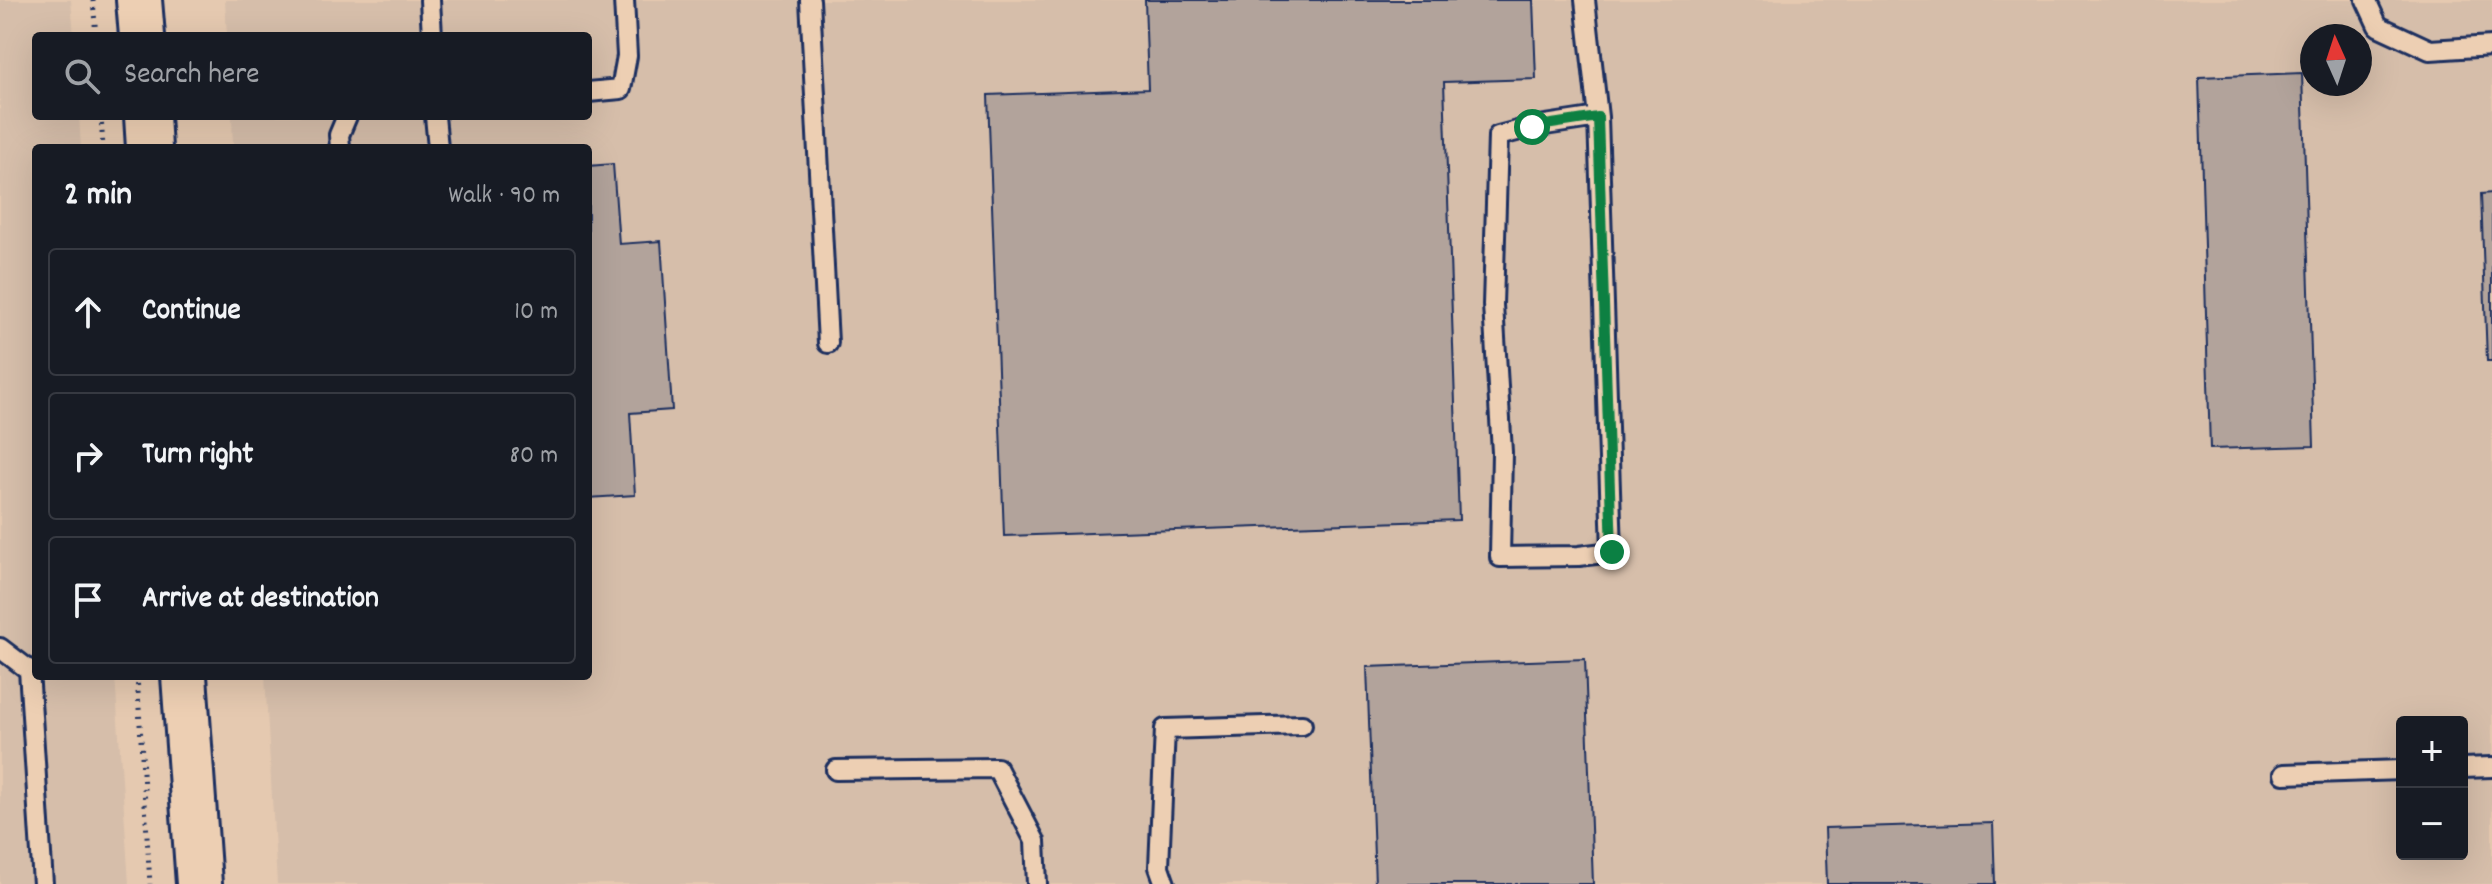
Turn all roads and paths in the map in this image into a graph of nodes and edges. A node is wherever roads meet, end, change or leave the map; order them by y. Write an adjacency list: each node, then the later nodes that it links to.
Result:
1 (93, 0): 8 (path)
2 (139, 0): 9 (main road)
3 (430, 0): 10 (lane)
4 (624, 0): 12 (lane)
5 (810, 0): 22 (lane)
6 (1585, 0): 13 (lane)
7 (2366, 0): 11 (lane)
8 (96, 32)
9 (142, 32)
10 (432, 32)
11 (2492, 46)
12 (592, 92)
13 (1598, 117): 13 (lane)
14 (101, 120): 18 (path)
15 (147, 120): 19 (main road)
16 (345, 120): 20 (lane)
17 (435, 120): 21 (lane)
18 (103, 144)
19 (149, 144)
20 (340, 144)
21 (438, 144)
22 (828, 343)
23 (0, 648): 24 (lane)
24 (32, 670)
25 (33, 680): 34 (lane)
26 (137, 680): 35 (path)
27 (184, 680): 36 (main road)
28 (1302, 725): 38 (lane)
29 (2492, 767): 30 (lane)
30 (2468, 768)
31 (836, 770): 37 (lane)
32 (2396, 770): 33 (lane)
33 (2284, 774)
34 (43, 884)
35 (150, 884)
36 (199, 884)
37 (1037, 884)
38 (1165, 884)

